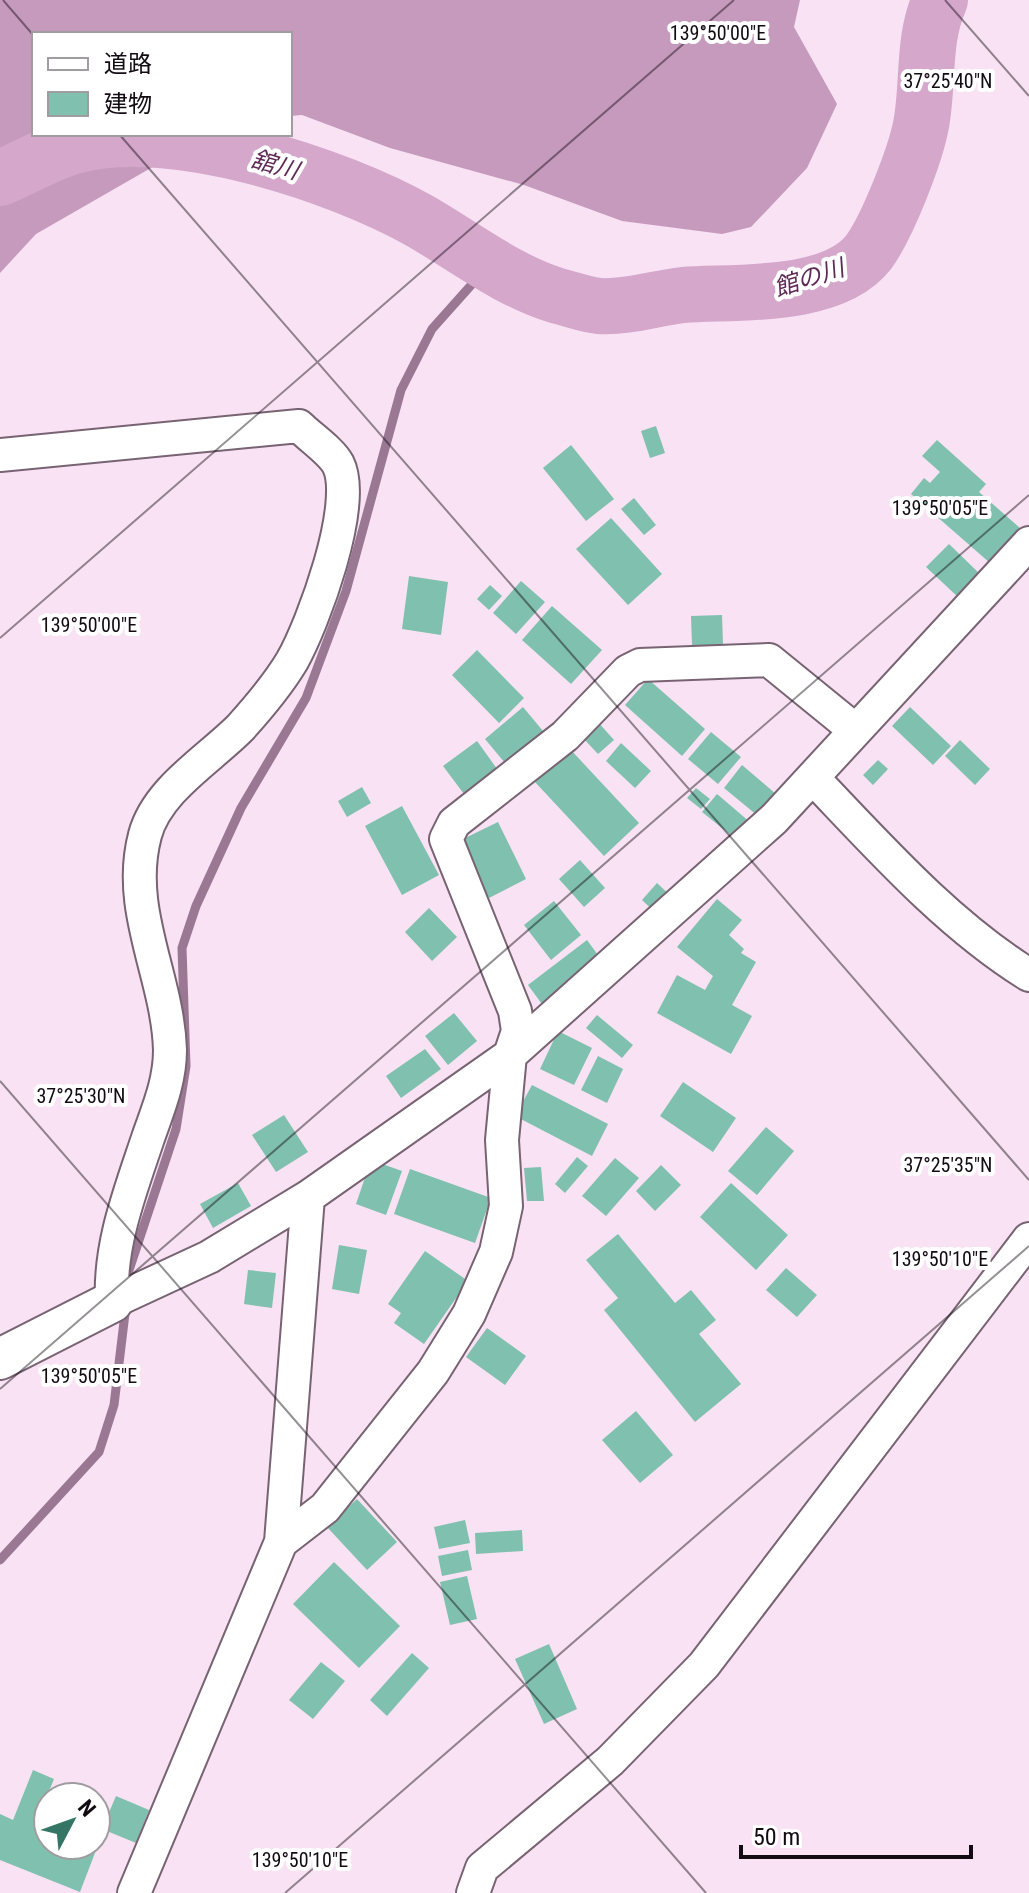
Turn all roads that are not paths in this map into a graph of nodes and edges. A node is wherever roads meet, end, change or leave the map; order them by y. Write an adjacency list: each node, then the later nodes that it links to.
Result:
1 (0, 455): 9 (street)
2 (1029, 543): 3 (street)
3 (855, 730): 4 (street); 6 (street)
4 (813, 778): 5 (street); 6 (street)
5 (1029, 975)
6 (510, 1055): 7 (street); 11 (street)
7 (308, 1197): 9 (street); 11 (street)
8 (1029, 1239): 13 (street)
9 (112, 1302): 10 (street)
10 (0, 1359)
11 (281, 1542): 12 (street)
12 (134, 1893)
13 (473, 1893)

